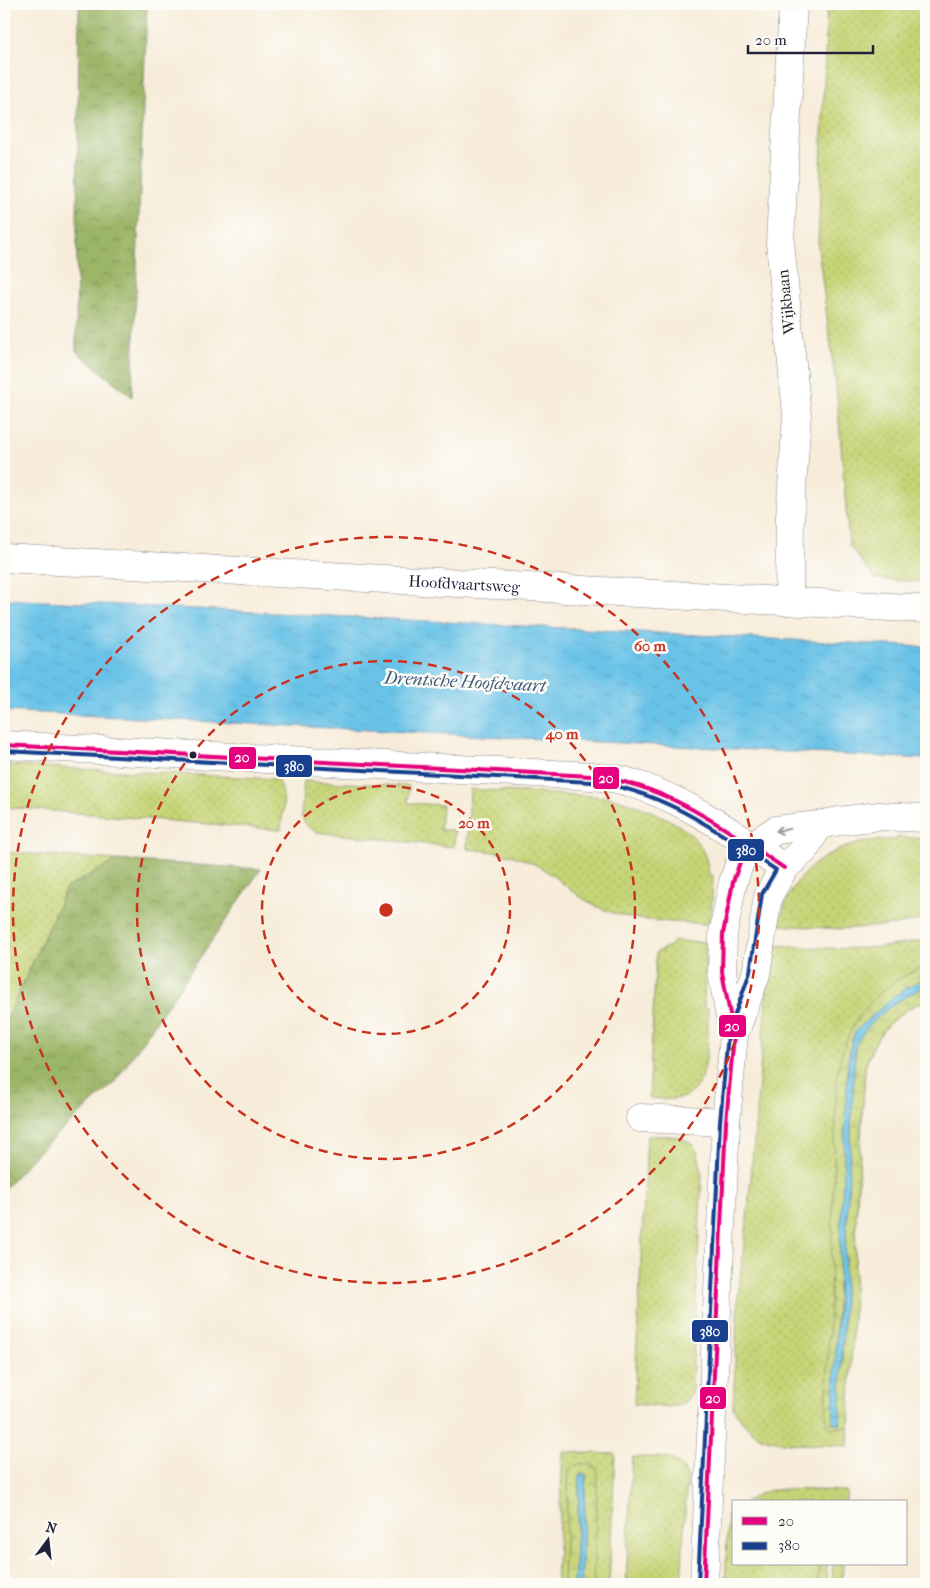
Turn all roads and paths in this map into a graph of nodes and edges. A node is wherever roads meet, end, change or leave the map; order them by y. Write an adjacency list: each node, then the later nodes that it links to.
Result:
1 (793, 4): 3 (street, Wijkbaan)
2 (4, 558): 3 (street, Hoofdvaartsweg)
3 (789, 601): 4 (street, Hoofdvaartsweg)
4 (926, 609)
5 (4, 746): 8 (street)
6 (926, 818): 7 (street)
7 (819, 825): 8 (street, one-way to 8); 9 (street)
8 (751, 846): 9 (street); 10 (street)
9 (784, 868): 10 (street)
10 (734, 1035): 12 (street)
11 (640, 1118): 12 (street)
12 (726, 1122): 13 (street)
13 (704, 1584)

